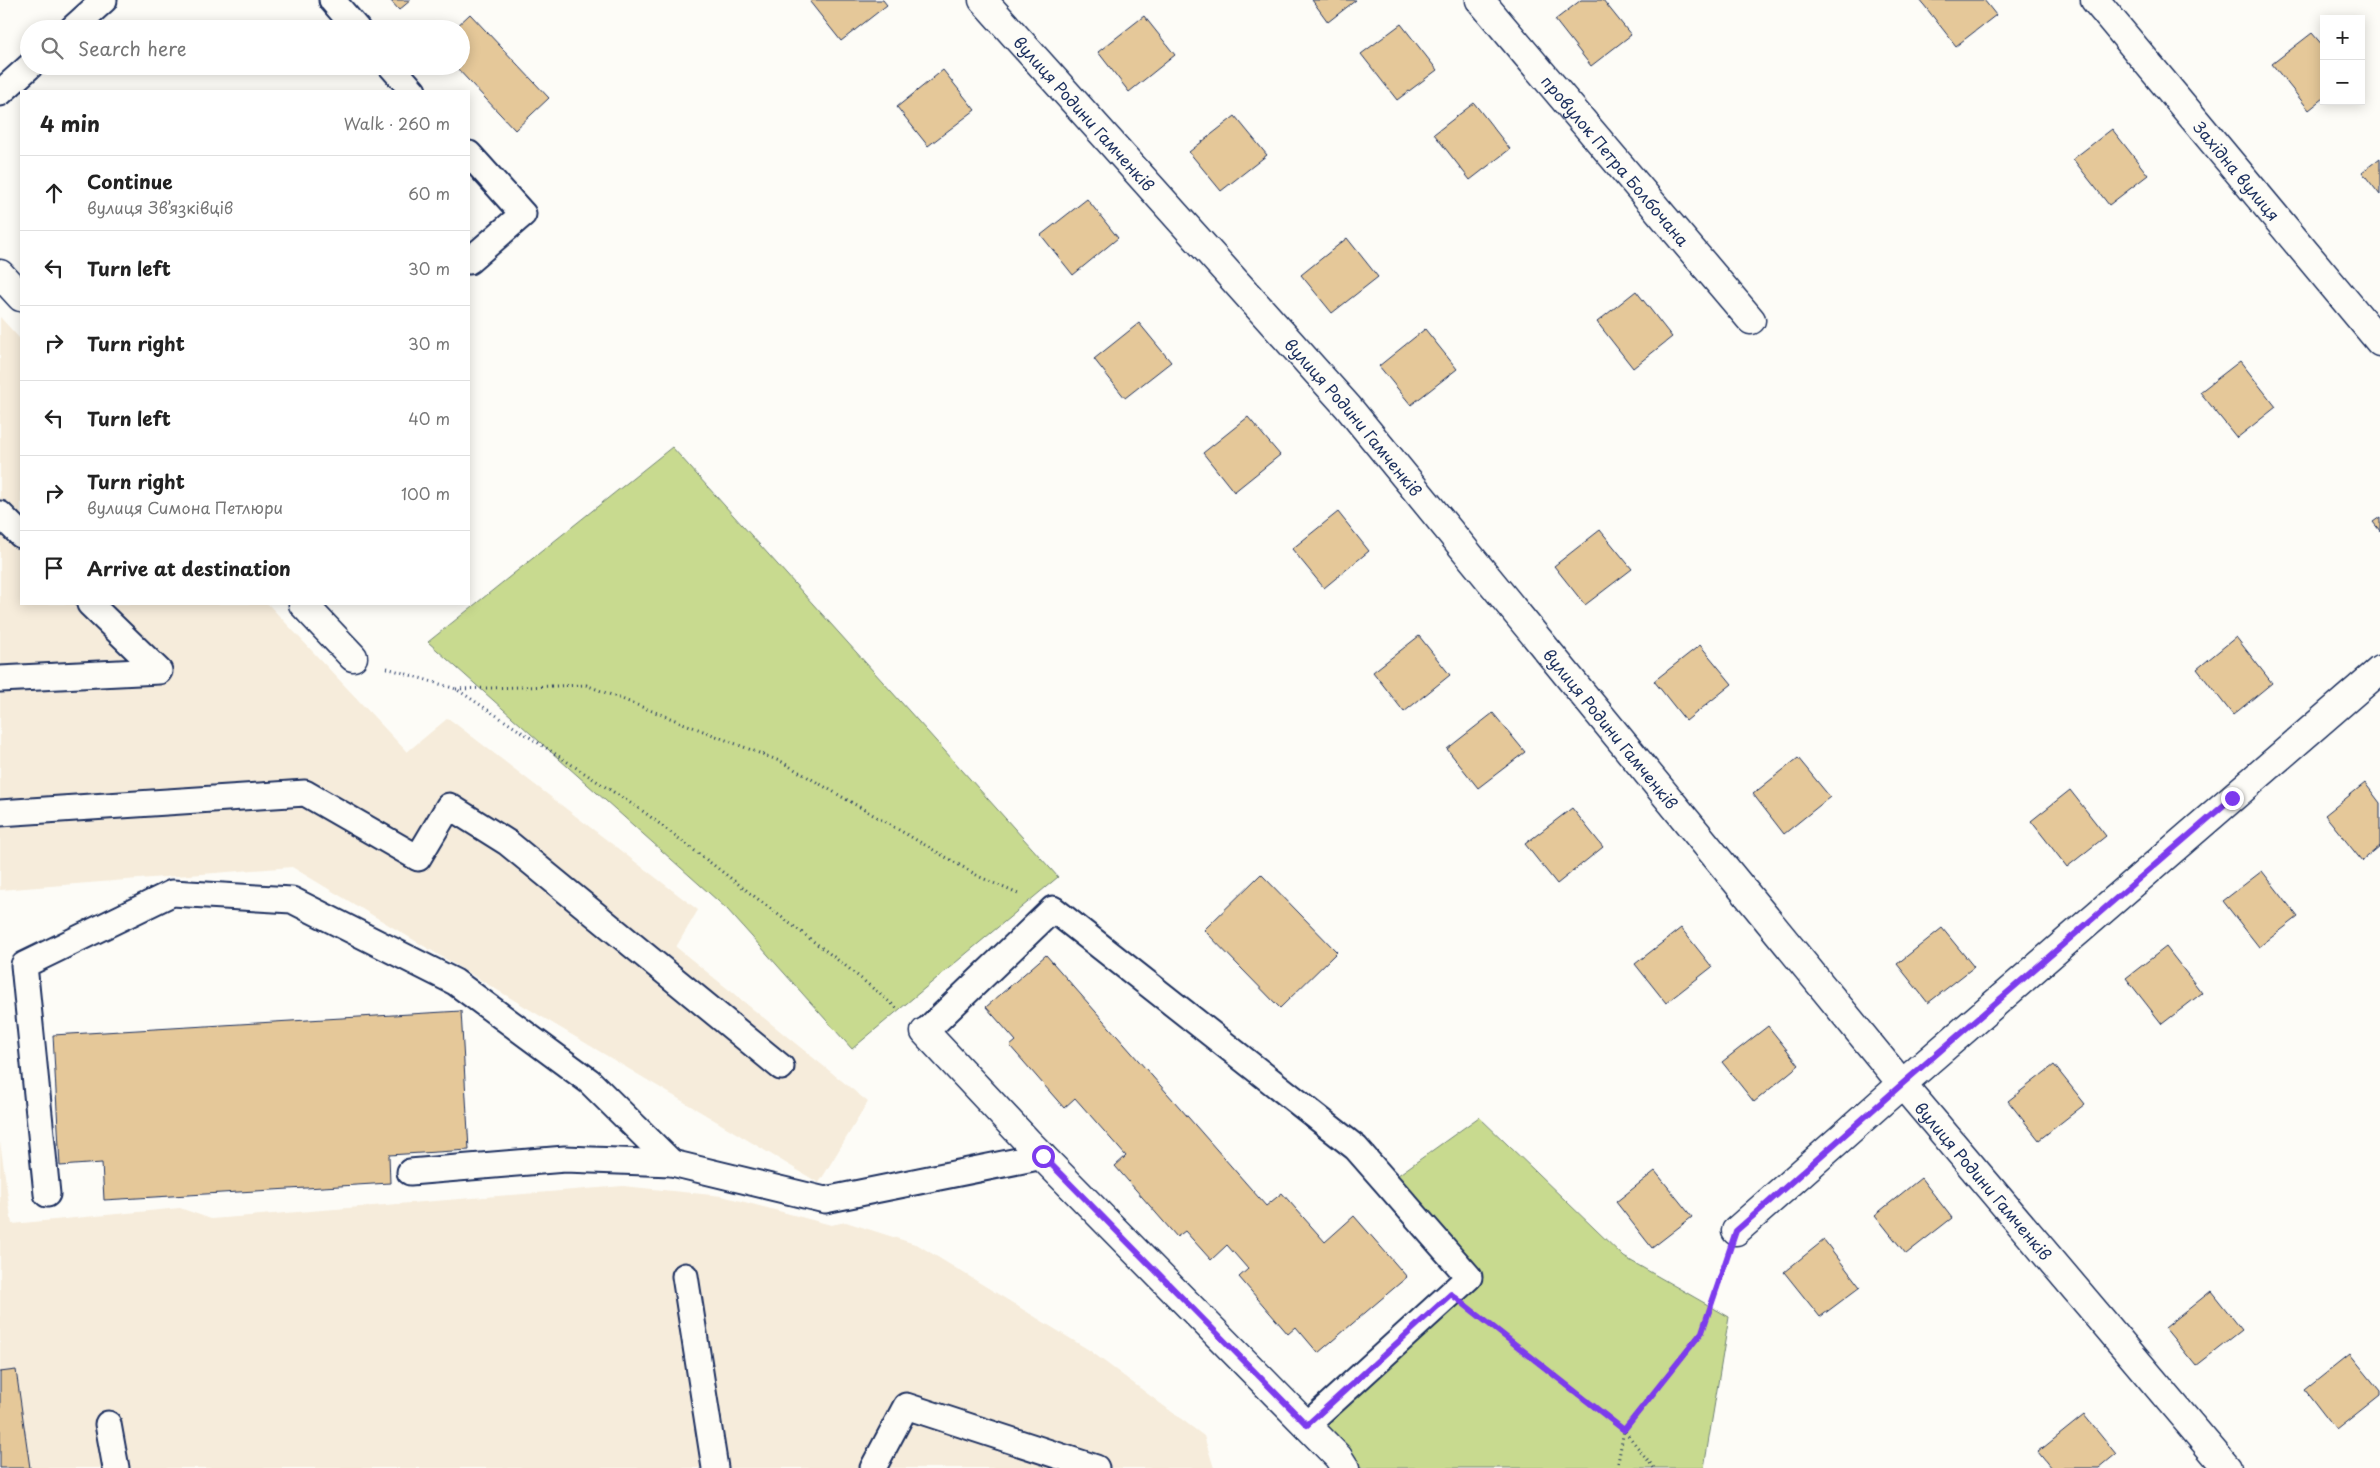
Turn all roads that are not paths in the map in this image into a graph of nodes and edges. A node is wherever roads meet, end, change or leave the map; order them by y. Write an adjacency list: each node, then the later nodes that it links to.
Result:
1 (104, 0): 6 (lane)
2 (332, 0): 7 (lane)
3 (983, 0): 28 (street, вулиця Родини Гамченків)
4 (1480, 0): 16 (street, провулок Петра Болбочана)
5 (2095, 0): 17 (street, Західна вулиця)
6 (82, 20)
7 (349, 20)
8 (20, 75): 11 (lane)
9 (399, 75): 10 (lane)
10 (412, 90)
11 (0, 92)
12 (470, 155): 13 (lane)
13 (470, 260)
14 (0, 274): 15 (street)
15 (20, 296)
16 (1751, 320)
17 (2380, 342)
18 (0, 514): 19 (lane)
19 (20, 535)
20 (91, 605): 24 (lane)
21 (304, 605): 22 (street)
22 (352, 657)
23 (2380, 670): 28 (street)
24 (0, 679)
25 (0, 813): 27 (lane)
26 (924, 1032): 29 (street); 36 (lane)
27 (781, 1068)
28 (1902, 1084): 33 (street); 42 (street, вулиця Родини Гамченків)
29 (1043, 1156): 30 (lane); 36 (street)
30 (672, 1163): 31 (lane); 32 (lane)
31 (410, 1172)
32 (47, 1194)
33 (1736, 1231)
34 (685, 1276): 38 (lane)
35 (108, 1424): 37 (lane)
36 (1307, 1425): 41 (street)
37 (116, 1468)
38 (715, 1468)
39 (873, 1468): 40 (lane)
40 (1096, 1468)
41 (1345, 1468)
42 (2227, 1468)

